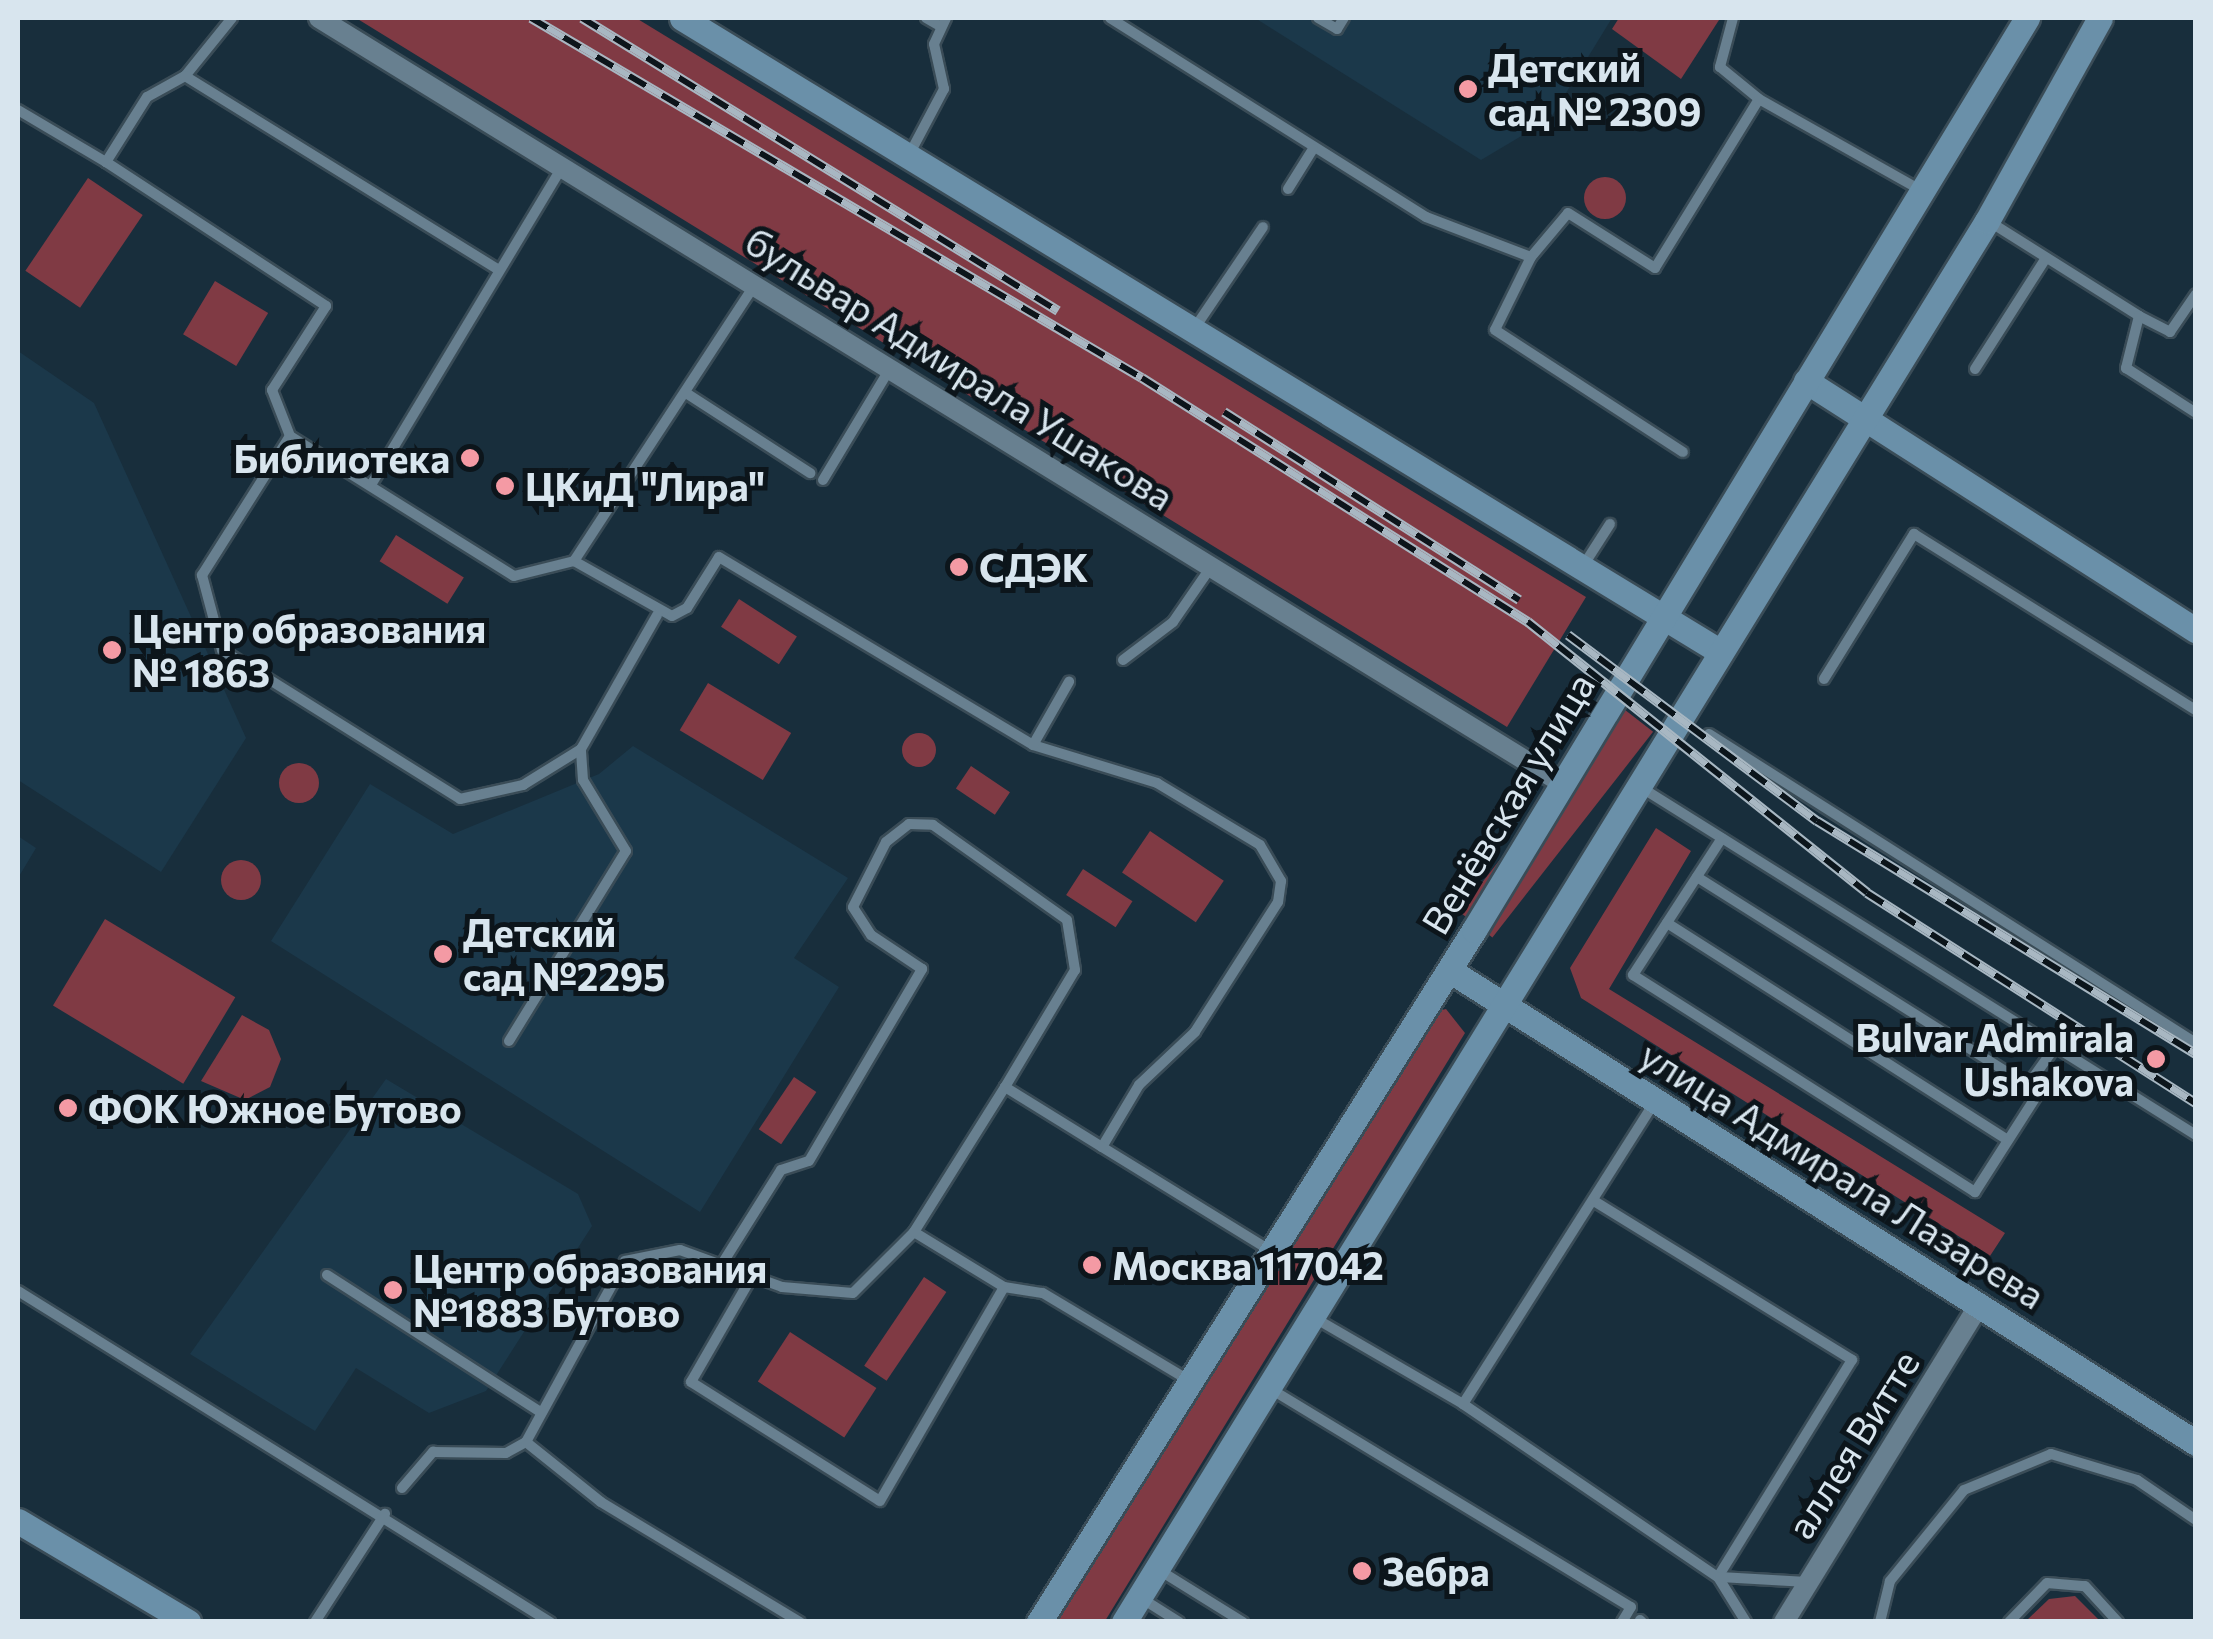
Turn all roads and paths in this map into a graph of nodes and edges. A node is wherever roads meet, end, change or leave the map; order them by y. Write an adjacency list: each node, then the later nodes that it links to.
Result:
1 (232, 18): 12 (lane)
2 (318, 18): 18 (street, бульвар Адмирала Ушакова)
3 (926, 18): 11 (lane)
4 (1110, 18): 15 (lane)
5 (1318, 18): 6 (lane)
6 (1344, 18)
7 (1733, 18): 13 (lane)
8 (2028, 18): 20 (main road, Венёвская улица)
9 (2100, 18): 21 (main road)
10 (690, 20): 16 (main road)
11 (943, 22): 16 (lane)
12 (185, 76): 17 (lane); 25 (lane)
13 (1759, 99): 20 (lane); 23 (lane)
14 (18, 110): 17 (lane)
15 (1313, 149): 19 (lane); 23 (lane)
16 (909, 156): 29 (main road)
17 (106, 162): 36 (lane)
18 (562, 167): 25 (lane); 26 (street, бульвар Адмирала Ушакова)
19 (1288, 189)
20 (1922, 191): 32 (main road, Венёвская улица)
21 (1987, 220): 24 (lane); 35 (main road)
22 (1263, 227): 29 (lane)
23 (1531, 257): 37 (lane)
24 (2046, 258): 28 (lane); 31 (lane)
25 (499, 270): 40 (lane)
26 (754, 286): 30 (street, бульвар Адмирала Ушакова); 33 (lane)
27 (2196, 294): 28 (lane)
28 (2140, 316): 34 (lane)
29 (1194, 330): 44 (main road)
30 (890, 369): 39 (lane); 43 (street, бульвар Адмирала Ушакова)
31 (1976, 369)
32 (1806, 381): 35 (main road); 45 (main road, Венёвская улица)
33 (686, 393): 38 (lane); 42 (lane)
34 (2196, 413)
35 (1864, 418): 47 (main road); 48 (main road)
36 (290, 436): 40 (lane); 55 (lane)
37 (1684, 452)
38 (810, 473)
39 (823, 480)
40 (371, 485): 42 (lane)
41 (1610, 524): 44 (lane)
42 (574, 561): 46 (lane)
43 (1211, 566): 49 (lane); 56 (street, бульвар Адмирала Ушакова)
44 (1582, 567): 45 (main road)
45 (1664, 617): 48 (main road); 56 (main road, Венёвская улица)
46 (655, 618): 54 (lane); 55 (lane)
47 (2196, 630)
48 (1719, 650): 57 (main road)
49 (1124, 660)
50 (1824, 680): 52 (lane)
51 (1069, 682): 54 (lane)
52 (2196, 710)
53 (1709, 734): 64 (lane)
54 (1033, 745): 71 (lane)
55 (581, 750): 63 (lane)
56 (1562, 782): 61 (main road, Венёвская улица)
57 (1637, 784): 58 (lane); 62 (main road)
58 (1722, 838): 59 (lane); 65 (lane)
59 (1697, 878): 60 (lane); 66 (lane)
60 (1667, 923): 70 (lane); 70 (lane)
61 (1449, 970): 62 (main road, улица Адмирала Лазарева); 74 (main road, Венёвская улица)
62 (1503, 1004): 68 (main road, улица Адмирала Лазарева); 81 (main road)
63 (510, 1041)
64 (2196, 1043)
65 (2055, 1047): 66 (lane); 69 (lane)
66 (2028, 1085): 70 (lane)
67 (1005, 1087): 71 (lane); 73 (lane); 75 (lane)
68 (1656, 1100): 72 (lane); 80 (main road, улица Адмирала Лазарева)
69 (2196, 1135)
70 (2008, 1140)
71 (1102, 1147): 74 (lane)
72 (1594, 1201): 84 (lane); 93 (lane)
73 (914, 1232): 77 (lane); 78 (lane)
74 (1272, 1252): 82 (main road, Венёвская улица)
75 (722, 1264): 77 (lane); 85 (lane)
76 (327, 1275): 85 (lane)
77 (752, 1278): 78 (lane)
78 (1004, 1288): 82 (lane)
79 (18, 1291): 89 (lane)
80 (1980, 1303): 87 (main road, улица Адмирала Лазарева); 94 (street, аллея Витте)
81 (1312, 1316): 83 (main road); 84 (lane)
82 (1191, 1381): 100 (main road, Венёвская улица)
83 (1268, 1387): 92 (main road); 104 (lane)
84 (1463, 1404): 93 (lane)
85 (542, 1412): 86 (lane)
86 (526, 1442): 88 (lane); 99 (lane)
87 (2196, 1443)
88 (402, 1488)
89 (385, 1514): 97 (lane); 98 (lane)
90 (2196, 1520): 107 (lane)
91 (18, 1521): 96 (main road)
92 (1157, 1568): 95 (main road); 103 (lane)
93 (1718, 1577): 94 (lane); 105 (lane)
94 (1808, 1582): 106 (street, аллея Витте)
95 (1140, 1598): 101 (main road); 102 (lane)
96 (188, 1622)
97 (315, 1622)
98 (550, 1622)
99 (800, 1622)
100 (1039, 1622)
101 (1124, 1622)
102 (1178, 1622)
103 (1243, 1622)
104 (1622, 1622)
105 (1746, 1622)
106 (1784, 1622)
107 (1880, 1622)
108 (2009, 1622): 109 (lane)
109 (2118, 1622)

